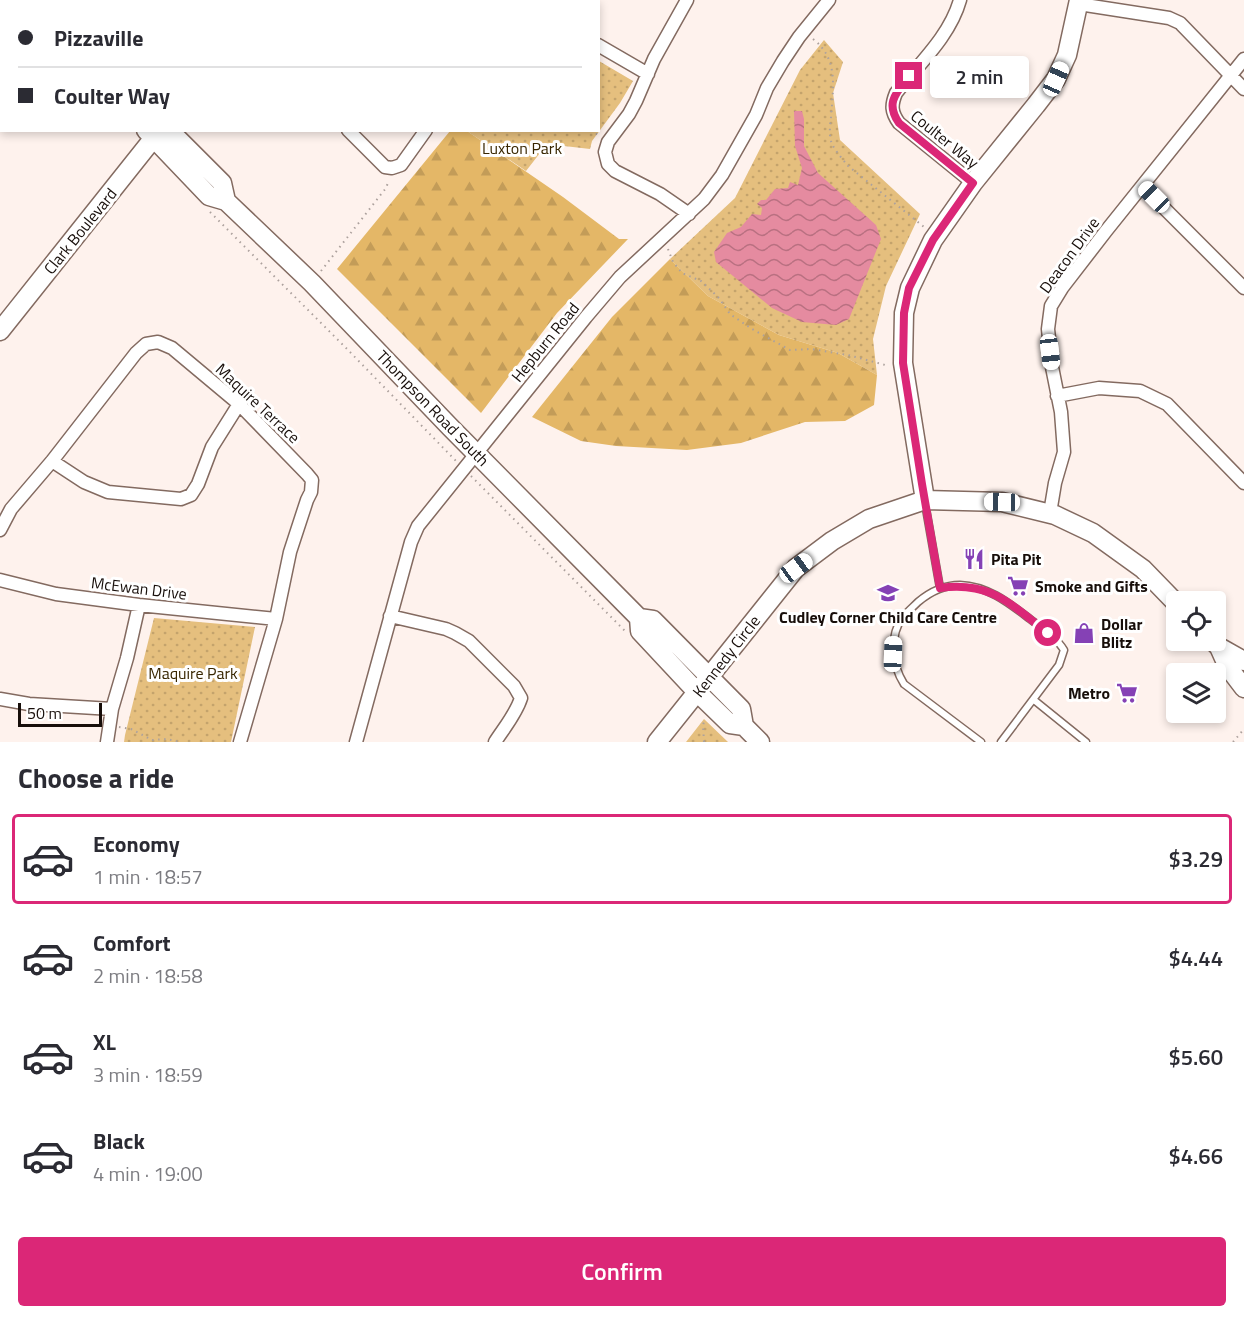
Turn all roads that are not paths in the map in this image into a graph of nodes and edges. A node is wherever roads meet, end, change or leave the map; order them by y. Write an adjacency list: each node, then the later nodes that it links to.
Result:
1 (687, 0): 7 (street)
2 (829, 0): 15 (street, Hepburn Road)
3 (960, 0): 13 (street, Coulter Way)
4 (1079, 2): 8 (street); 13 (street)
5 (600, 46): 7 (street)
6 (1244, 60): 8 (street, Deacon Drive)
7 (648, 74): 15 (street)
8 (1231, 76): 9 (street); 14 (street, Deacon Drive)
9 (1244, 89)
10 (157, 132): 17 (street, Clark Boulevard); 20 (street, Thompson Road South)
11 (350, 132): 12 (street)
12 (425, 132)
13 (973, 183): 23 (street)
14 (1142, 186): 16 (street); 18 (street, Deacon Drive)
15 (689, 214): 20 (street, Hepburn Road)
16 (1244, 288)
17 (0, 331)
18 (1057, 396): 22 (street); 24 (street, Deacon Drive)
19 (239, 404): 21 (street); 21 (street, Maquire Terrace); 32 (street, Maquire Terrace)
20 (477, 453): 30 (street, Hepburn Road); 31 (street, Thompson Road South)
21 (52, 461): 25 (street, Maquire Terrace)
22 (1244, 483)
23 (925, 500): 24 (street, Kennedy Circle); 27 (lane); 36 (street, Kennedy Circle)
24 (1050, 513): 28 (street, Kennedy Circle)
25 (0, 530)
26 (0, 580): 29 (street, McEwan Drive)
27 (940, 588): 40 (lane); 49 (lane)
28 (1166, 593)
29 (139, 605): 32 (street, McEwan Drive); 41 (street)
30 (390, 616): 45 (street, Hepburn Road); 46 (street)
31 (639, 618): 36 (street, Thompson Road South); 38 (street, Thompson Road South)
32 (276, 619): 44 (street, Maquire Terrace)
33 (1226, 650): 35 (street)
34 (1220, 651): 37 (street)
35 (1244, 662)
36 (709, 676): 38 (street, Kennedy Circle); 42 (street, Thompson Road South)
37 (1244, 688)
38 (697, 692): 42 (street, Thompson Road South); 47 (street, Kennedy Circle)
39 (0, 699): 41 (street)
40 (1034, 700): 50 (lane); 51 (lane)
41 (112, 710): 43 (street)
42 (744, 726): 48 (street, Thompson Road South)
43 (107, 742)
44 (240, 742)
45 (356, 742)
46 (495, 742)
47 (657, 742)
48 (760, 742)
49 (981, 742)
50 (1001, 742)
51 (1086, 742)

